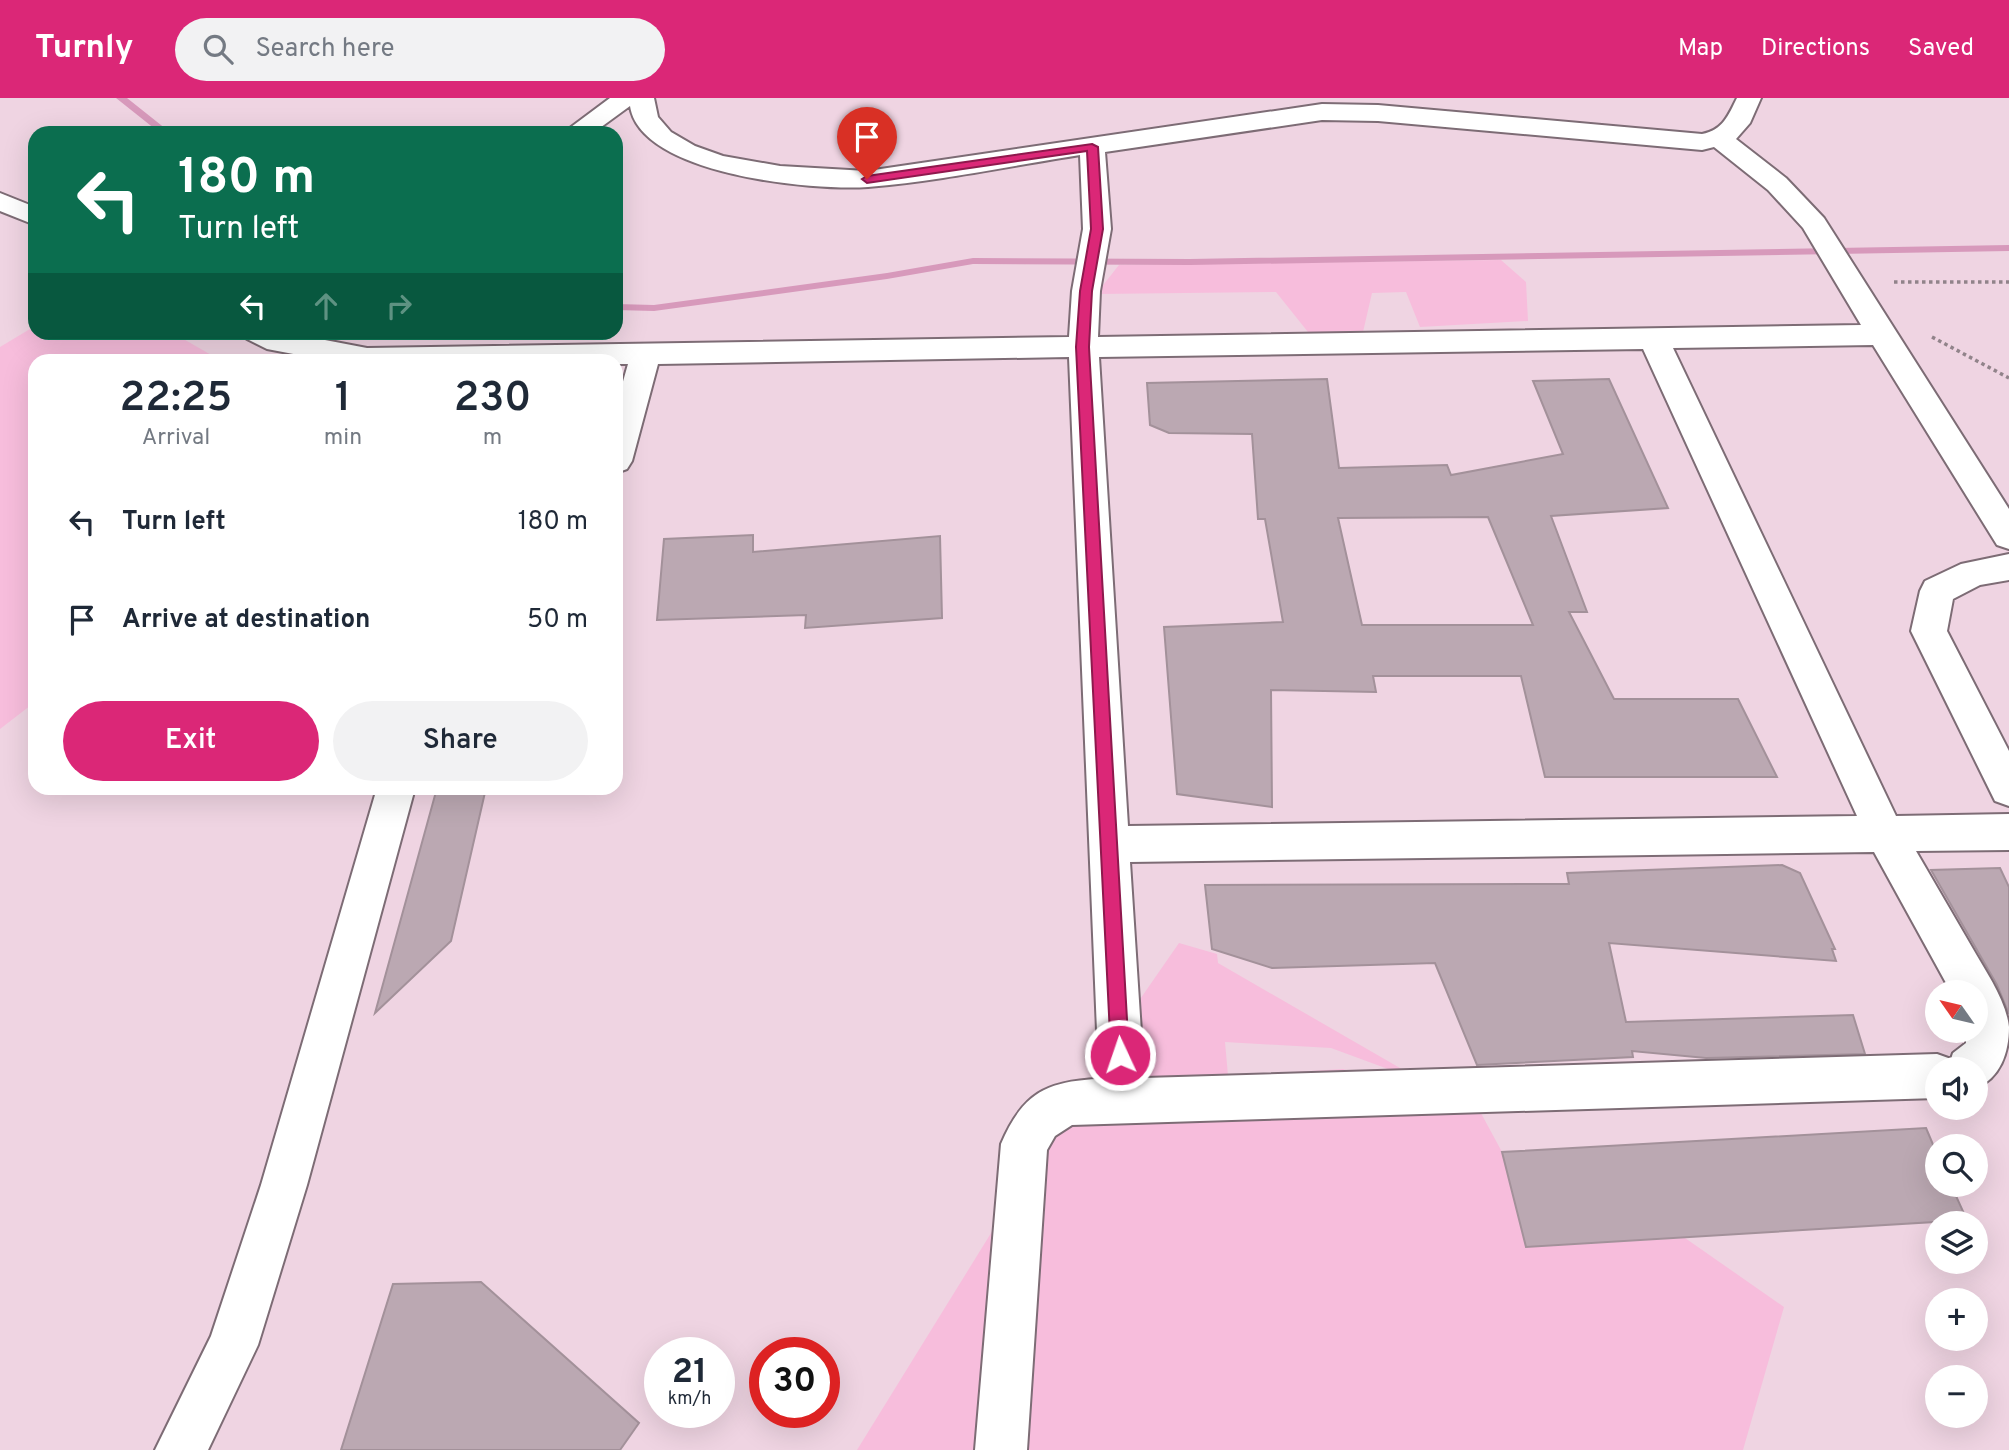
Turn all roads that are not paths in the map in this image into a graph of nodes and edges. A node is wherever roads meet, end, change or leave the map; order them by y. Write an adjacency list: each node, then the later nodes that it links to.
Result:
1 (626, 98): 4 (street)
2 (642, 98): 6 (street)
3 (1749, 98): 5 (street)
4 (586, 126)
5 (1720, 139): 6 (street); 9 (street)
6 (1092, 147): 14 (street)
7 (0, 201): 8 (street)
8 (28, 214)
9 (1881, 335): 10 (street); 19 (street)
10 (1653, 338): 14 (street); 25 (street)
11 (274, 340): 12 (street)
12 (296, 340)
13 (308, 340): 15 (street)
14 (1083, 347): 17 (street); 26 (street)
15 (354, 354)
16 (623, 354): 17 (street)
17 (646, 354): 18 (street)
18 (623, 436)
19 (1997, 499): 20 (street)
20 (2009, 536)
21 (2009, 567): 22 (street)
22 (2009, 789)
23 (394, 795): 32 (street)
24 (2009, 832): 25 (street)
25 (1885, 834): 26 (street); 27 (street)
26 (1108, 844): 31 (street)
27 (1967, 980)
28 (1988, 1037): 29 (street)
29 (1983, 1057)
30 (1925, 1076): 31 (street)
31 (1123, 1102): 33 (street)
32 (181, 1450)
33 (1002, 1450)

